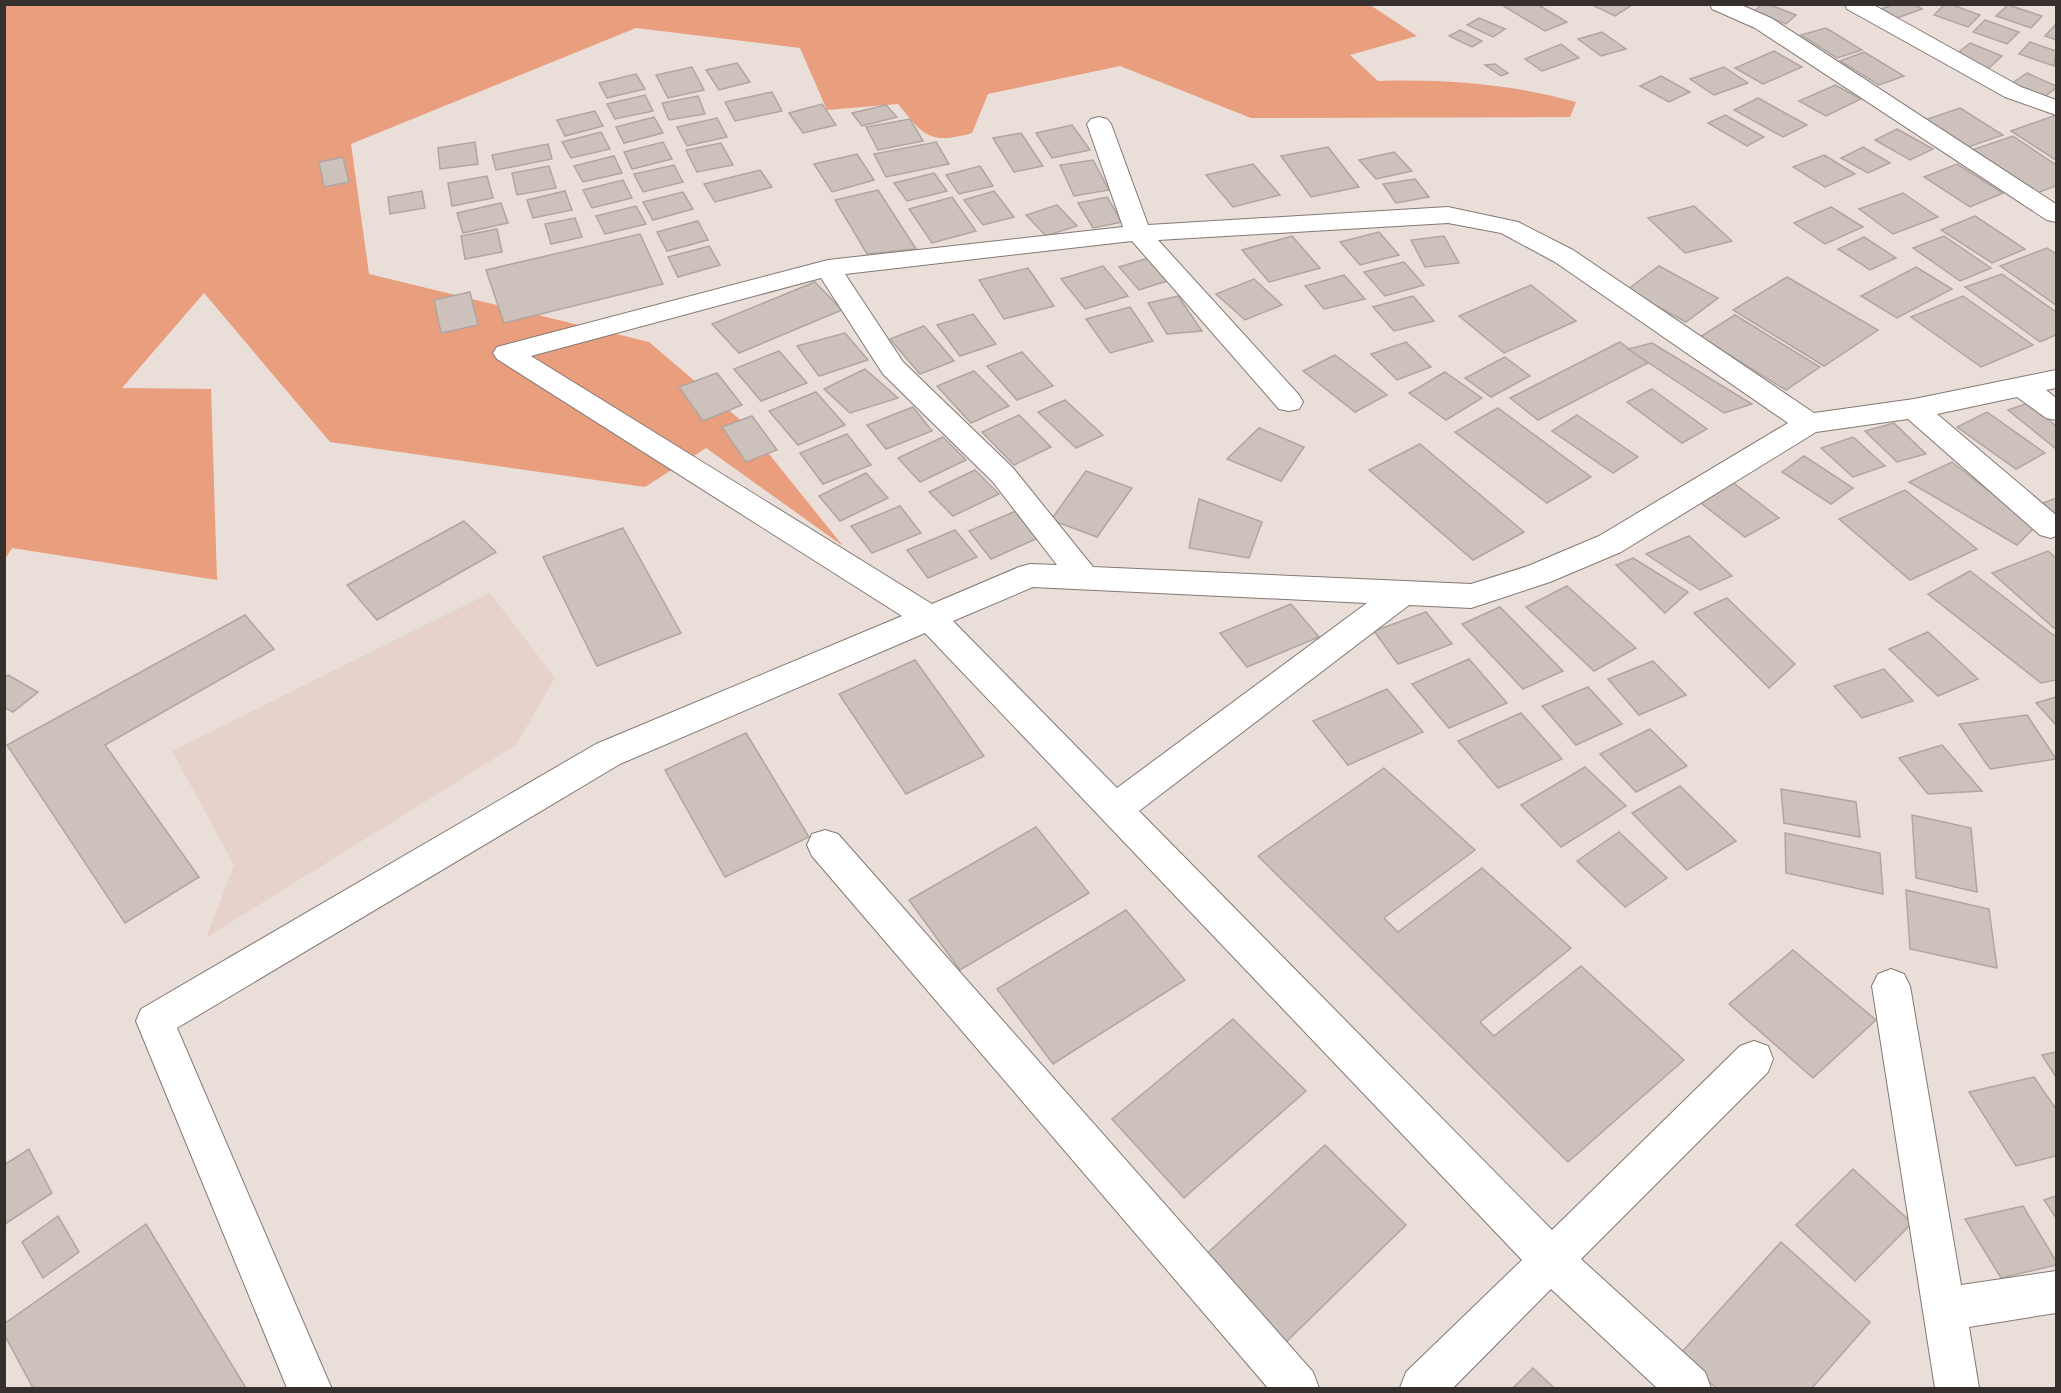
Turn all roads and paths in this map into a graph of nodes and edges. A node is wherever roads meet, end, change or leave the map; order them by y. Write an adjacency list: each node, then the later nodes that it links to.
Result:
1 (1720, 4): 5 (street)
2 (1855, 4): 3 (street)
3 (2056, 108)
4 (1099, 123): 6 (street)
5 (2056, 215)
6 (1138, 233): 7 (street); 10 (street); 13 (street)
7 (828, 268): 15 (street); 17 (street)
8 (2056, 379): 9 (street)
9 (2021, 386): 11 (street); 12 (street)
10 (1289, 402)
11 (1914, 409): 13 (street); 14 (street)
12 (2056, 411)
13 (1809, 423): 16 (street)
14 (2051, 527)
15 (1085, 578): 16 (street); 17 (street)
16 (1401, 593): 18 (street)
17 (930, 618): 18 (street); 25 (street)
18 (1115, 809): 22 (street)
19 (825, 845): 26 (street)
20 (1891, 986): 24 (street)
21 (1754, 1059): 22 (street)
22 (1552, 1261): 27 (street); 28 (street)
23 (2056, 1293): 24 (street)
24 (1943, 1308): 29 (street)
25 (309, 1387)
26 (1297, 1389)
27 (1422, 1389)
28 (1689, 1389)
29 (1957, 1389)

